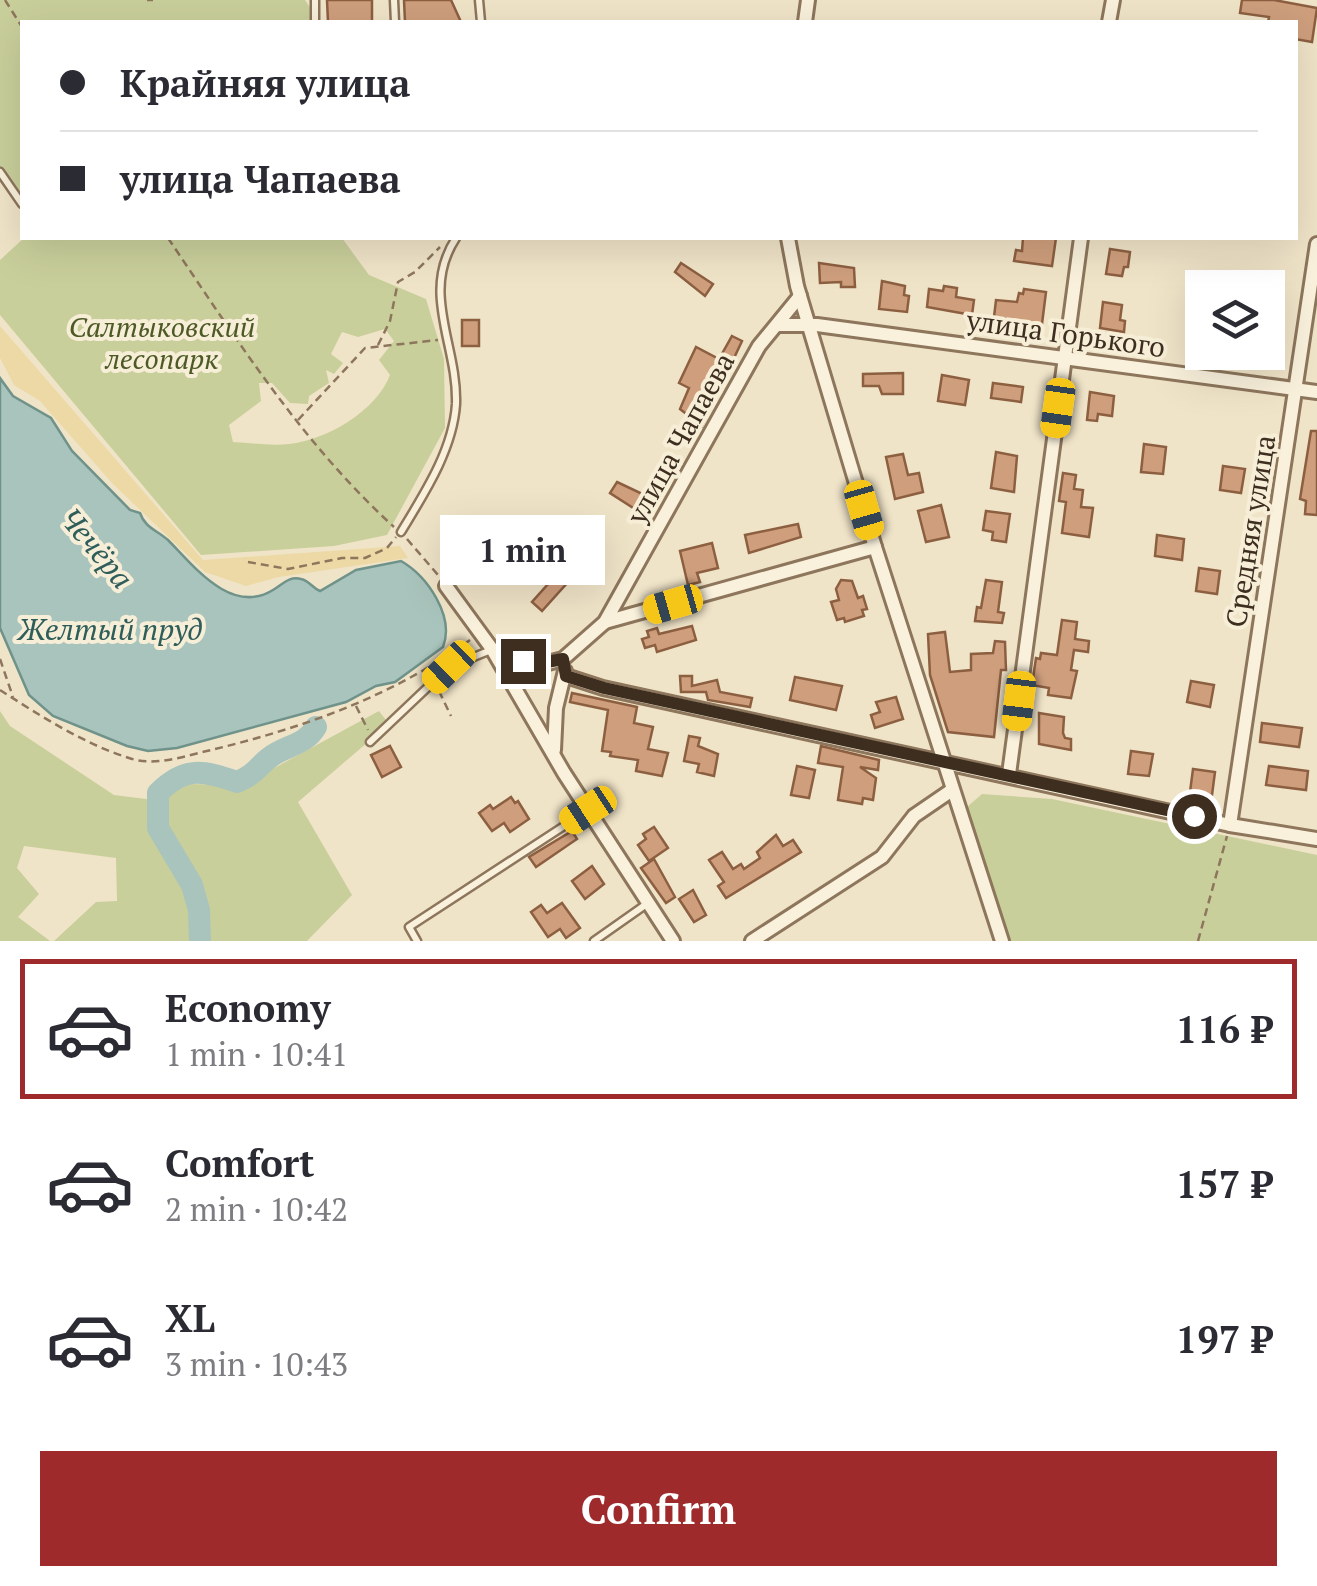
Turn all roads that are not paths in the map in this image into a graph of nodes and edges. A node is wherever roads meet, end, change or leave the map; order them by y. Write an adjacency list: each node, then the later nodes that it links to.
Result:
1 (0, 172): 2 (lane)
2 (20, 201)
3 (453, 240): 13 (lane)
4 (788, 240): 7 (street)
5 (1081, 240): 10 (street)
6 (1317, 244): 11 (street, Средняя улица)
7 (800, 296): 8 (street); 9 (street, улица Чапаева)
8 (808, 324): 9 (street); 10 (street, улица Горького); 14 (street)
9 (779, 325): 16 (street, улица Чапаева)
10 (1065, 358): 11 (street, улица Горького); 23 (street)
11 (1296, 389): 12 (street, улица Горького); 26 (street, Средняя улица)
12 (1317, 392)
13 (401, 532)
14 (875, 547): 16 (street); 22 (street)
15 (446, 586): 17 (street)
16 (605, 622): 18 (street, улица Чапаева)
17 (492, 649): 18 (street); 20 (lane); 21 (street)
18 (563, 659): 19 (street)
19 (566, 676): 21 (street); 22 (street)
20 (372, 741)
21 (554, 755): 25 (street)
22 (942, 760): 23 (street); 24 (street)
23 (1009, 774): 26 (street)
24 (952, 790): 32 (street); 33 (street)
25 (588, 810): 28 (street); 29 (lane)
26 (1230, 824): 27 (street)
27 (1317, 838)
28 (648, 902): 30 (lane); 31 (street)
29 (417, 941)
30 (594, 941)
31 (672, 941)
32 (752, 941)
33 (1002, 941)

